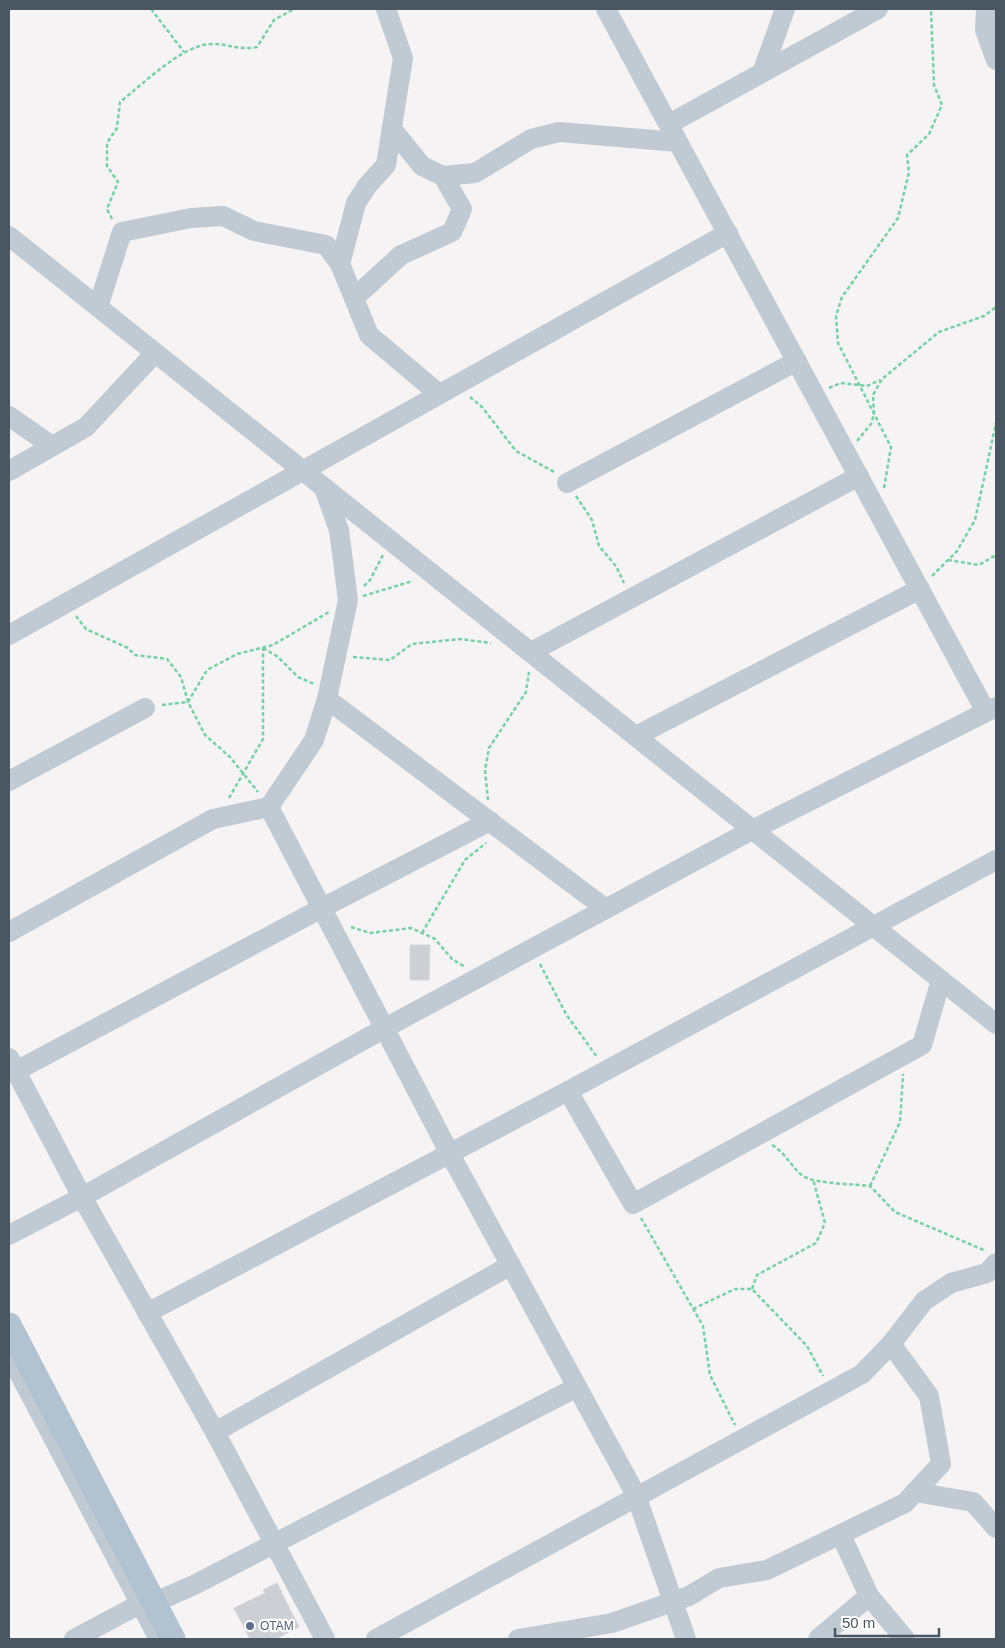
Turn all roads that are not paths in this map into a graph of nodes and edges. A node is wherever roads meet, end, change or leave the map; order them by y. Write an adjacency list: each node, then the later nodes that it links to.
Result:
1 (386, 9): 9 (street)
2 (606, 9): 8 (street)
3 (785, 9): 7 (street)
4 (878, 9): 7 (street)
5 (986, 9): 6 (street)
6 (996, 60)
7 (762, 73): 8 (street)
8 (669, 124): 10 (street)
9 (392, 130): 11 (street); 12 (street)
10 (678, 142): 13 (street); 14 (street)
11 (386, 165): 12 (street); 16 (street)
12 (422, 166): 13 (street)
13 (443, 176): 17 (street)
14 (728, 233): 20 (street); 21 (street)
15 (9, 236): 18 (street)
16 (340, 264): 17 (street); 18 (street)
17 (354, 298): 21 (street)
18 (98, 307): 19 (street)
19 (155, 353): 23 (street); 25 (street)
20 (797, 361): 26 (street); 27 (street)
21 (439, 394): 25 (street)
22 (9, 416): 23 (street)
23 (52, 446): 24 (street)
24 (9, 471)
25 (302, 471): 28 (street); 30 (street)
26 (859, 476): 29 (street); 31 (street)
27 (566, 483)
28 (324, 488): 31 (street); 32 (street)
29 (920, 589): 34 (street); 35 (street)
30 (9, 634)
31 (531, 652): 35 (street)
32 (328, 694): 37 (street); 38 (street)
33 (145, 708): 36 (street)
34 (991, 709): 39 (street)
35 (636, 736): 39 (street)
36 (9, 781)
37 (269, 807): 42 (street); 44 (street)
38 (496, 825): 41 (street); 42 (street)
39 (752, 830): 41 (street); 43 (street)
40 (996, 860): 43 (street)
41 (606, 909): 47 (street)
42 (325, 914): 47 (street); 48 (street)
43 (872, 926): 45 (street); 49 (street)
44 (9, 932)
45 (942, 980): 46 (street); 49 (street)
46 (996, 1024)
47 (385, 1028): 50 (street); 51 (street)
48 (12, 1065): 51 (street)
49 (568, 1091): 50 (street)
50 (450, 1154): 54 (street); 55 (street)
51 (82, 1197): 52 (street); 55 (street)
52 (9, 1235)
53 (993, 1258): 57 (street)
54 (511, 1265): 59 (street); 60 (street)
55 (147, 1313): 60 (street)
56 (9, 1324): 68 (main road)
57 (890, 1344): 61 (street); 62 (street)
58 (9, 1354): 68 (street)
59 (577, 1387): 62 (street); 65 (street)
60 (215, 1432): 65 (street)
61 (915, 1492): 63 (street); 64 (street)
62 (636, 1495): 67 (street); 72 (street)
63 (996, 1528)
64 (841, 1535): 66 (street); 67 (street)
65 (273, 1544): 68 (street); 71 (street)
66 (869, 1596): 75 (street); 76 (street)
67 (673, 1602): 73 (street); 74 (street)
68 (153, 1617): 69 (street); 70 (main road)
69 (74, 1639)
70 (173, 1639)
71 (325, 1639)
72 (376, 1639)
73 (518, 1639)
74 (686, 1639)
75 (818, 1639)
76 (905, 1639)

